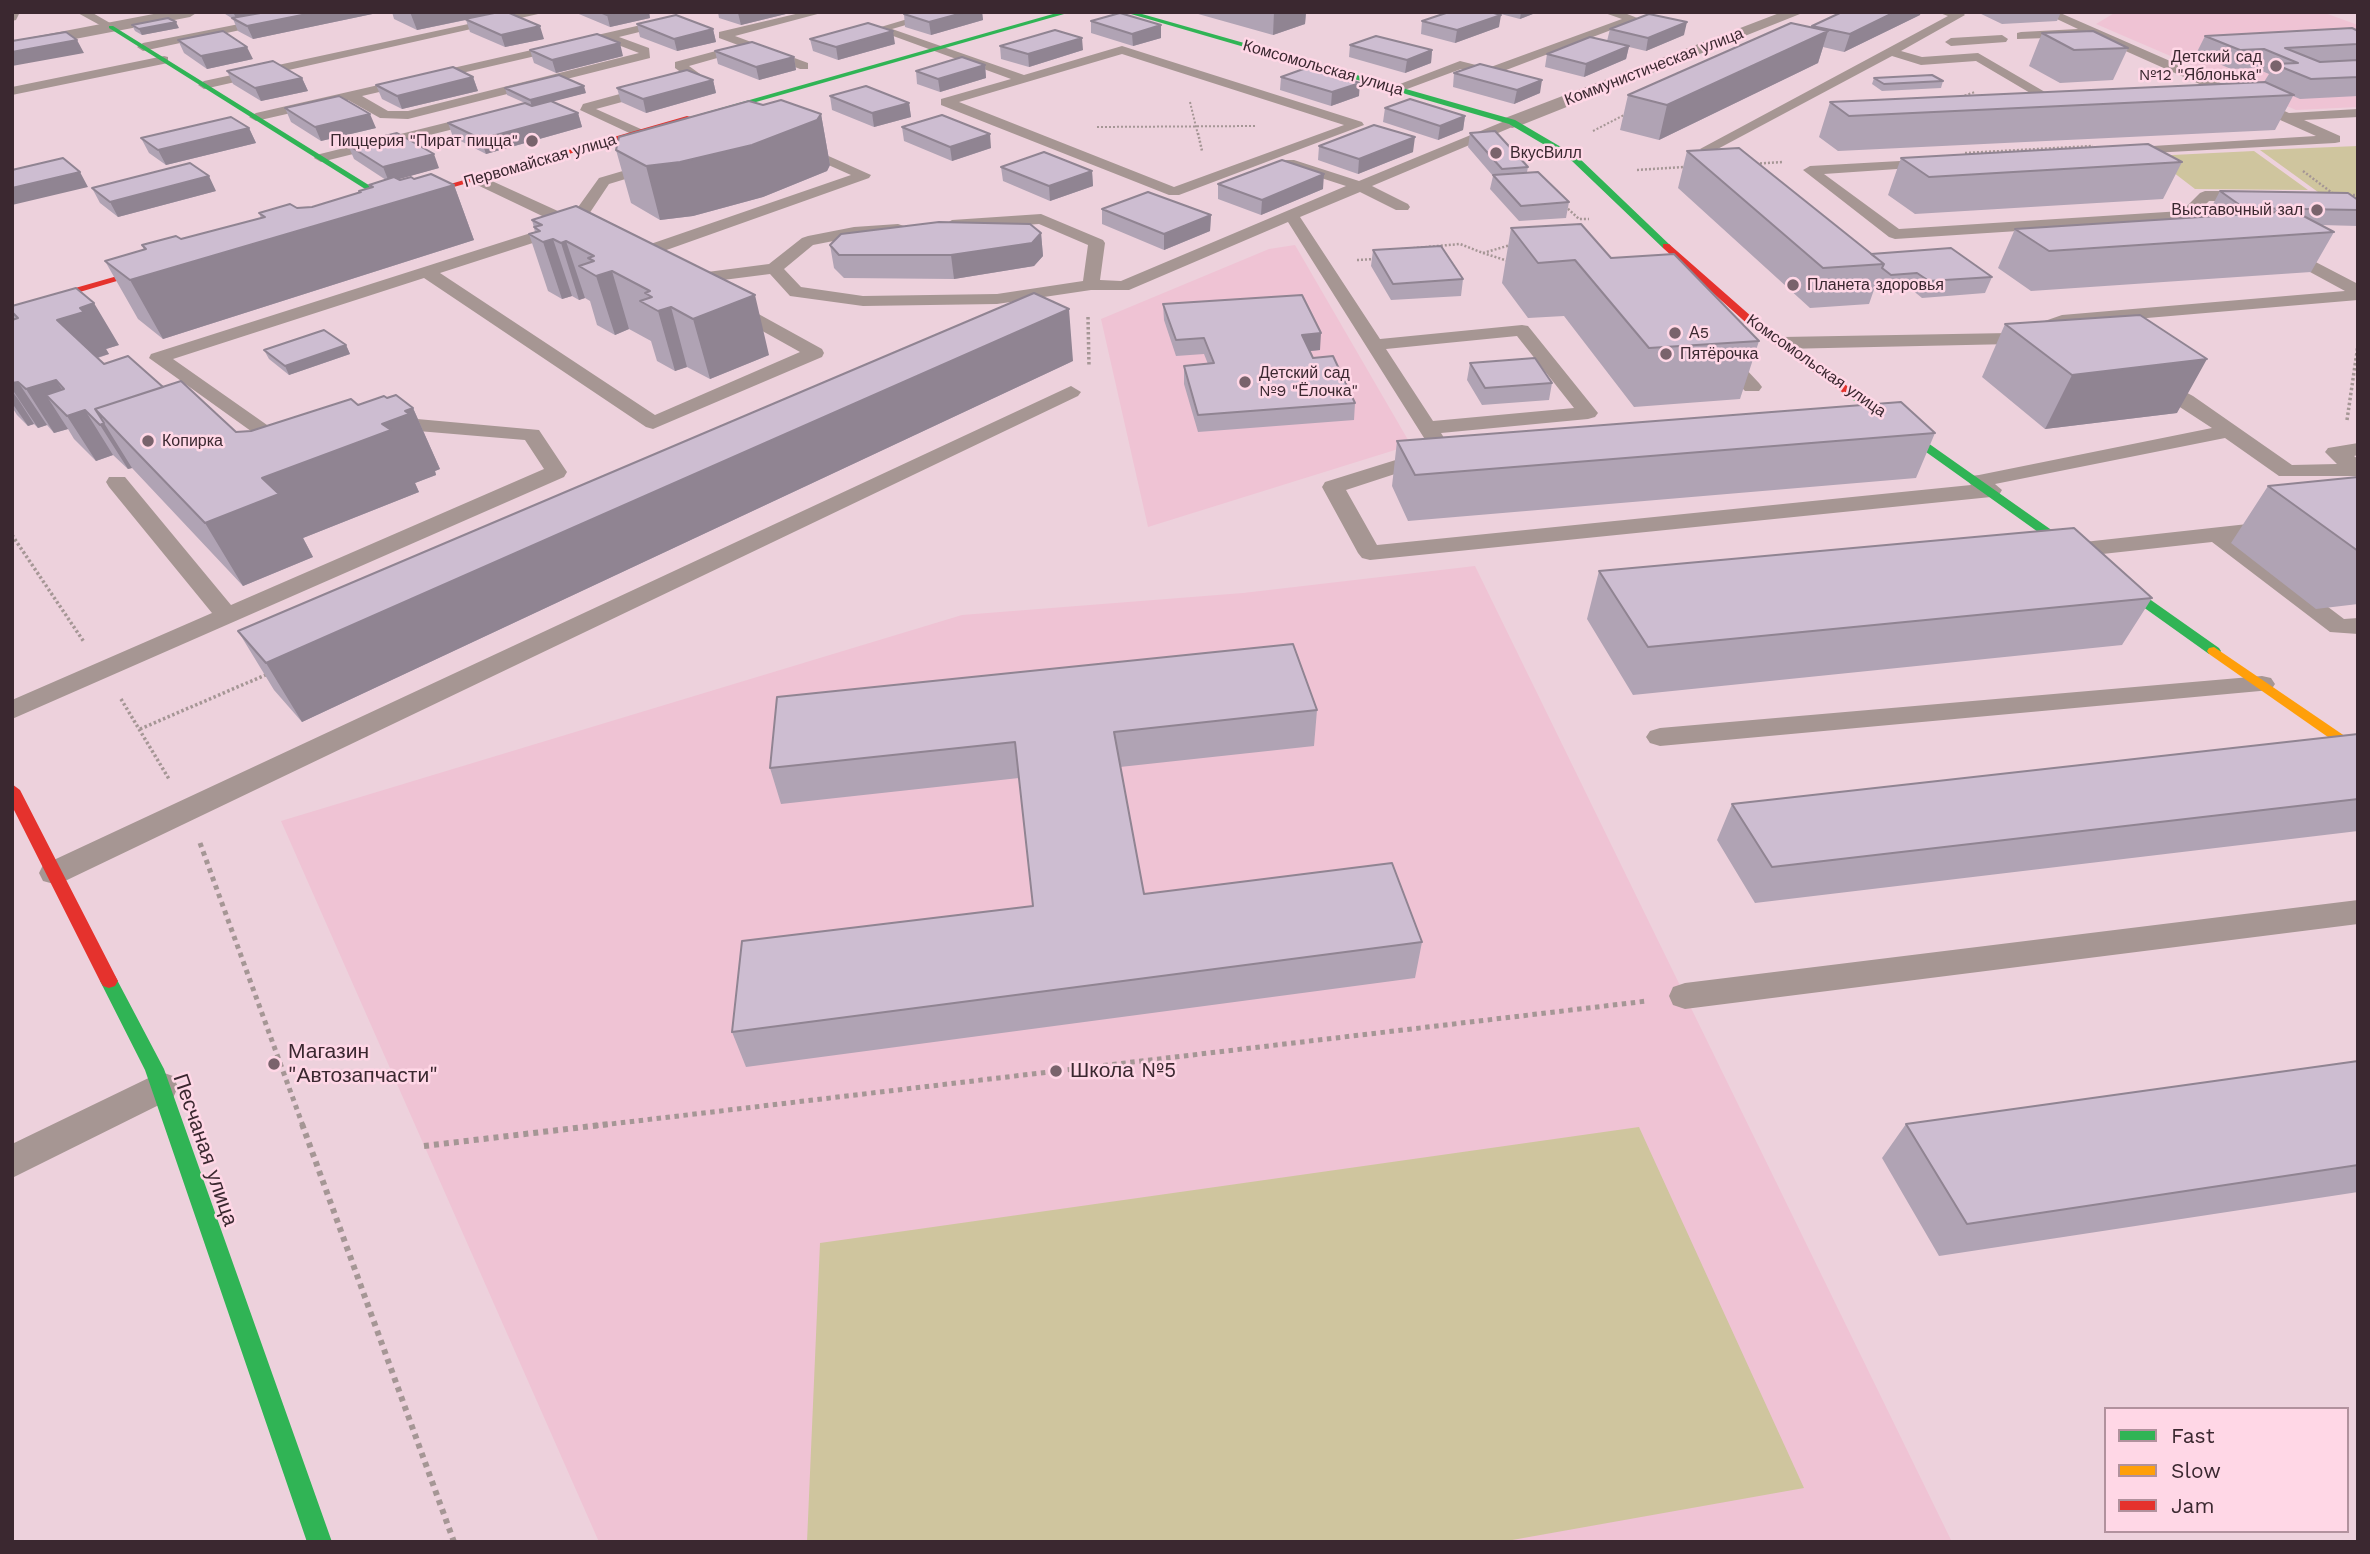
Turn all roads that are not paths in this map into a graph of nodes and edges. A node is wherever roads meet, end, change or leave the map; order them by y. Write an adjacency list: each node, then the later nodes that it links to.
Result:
1 (14, 12): 15 (lane)
2 (82, 12): 16 (lane)
3 (190, 12): 16 (street)
4 (318, 12): 24 (lane)
5 (541, 12): 36 (lane)
6 (661, 12): 18 (lane)
7 (819, 12): 22 (lane)
8 (945, 12): 26 (lane)
9 (1068, 12): 26 (street, Первомайская улица)
10 (1127, 12): 38 (street, Комсомольская улица)
11 (1608, 12): 32 (lane)
12 (1943, 12): 21 (lane)
13 (2048, 12): 17 (lane)
14 (1788, 13): 47 (street, Коммунистическая улица)
15 (12, 18)
16 (111, 27): 23 (street); 24 (street)
17 (2093, 33): 19 (lane); 37 (lane)
18 (606, 36): 31 (lane); 35 (lane)
19 (2021, 36)
20 (2002, 39): 21 (lane)
21 (1903, 44): 27 (lane)
22 (750, 45): 28 (lane); 48 (lane)
23 (12, 46)
24 (143, 47): 30 (street)
25 (803, 49): 28 (lane)
26 (939, 49): 34 (lane); 48 (street, Первомайская улица)
27 (1889, 51): 41 (lane); 50 (lane)
28 (778, 56): 33 (lane)
29 (1436, 58): 32 (lane)
30 (164, 60): 36 (street); 40 (lane)
31 (488, 63): 35 (lane); 42 (lane)
32 (1460, 65): 38 (lane)
33 (804, 66)
34 (1024, 79): 52 (lane); 52 (lane)
35 (533, 84): 42 (lane)
36 (204, 85): 44 (street)
37 (2218, 88): 39 (lane); 45 (lane)
38 (1394, 89): 47 (street, Комсомольская улица)
39 (2186, 89)
40 (12, 91)
41 (2081, 94)
42 (350, 95): 44 (lane)
43 (2358, 113): 45 (lane)
44 (256, 117): 53 (street)
45 (2284, 117): 51 (lane)
46 (473, 120): 53 (lane)
47 (1512, 122): 57 (lane); 72 (street, Комсомольская улица)
48 (638, 134): 56 (street, Первомайская улица)
49 (777, 138): 65 (lane)
50 (1707, 149)
51 (2097, 150)
52 (1270, 157): 57 (lane)
53 (321, 158): 59 (street)
54 (1951, 158): 58 (lane)
55 (671, 161): 63 (lane)
56 (476, 179): 59 (street, Первомайская улица); 63 (lane)
57 (1360, 186): 60 (lane); 62 (lane)
58 (2323, 196)
59 (392, 202): 61 (street, Первомайская улица)
60 (1402, 207)
61 (366, 209)
62 (1291, 215): 68 (lane); 74 (lane)
63 (574, 224): 65 (lane); 70 (lane)
64 (2269, 242): 75 (lane)
65 (638, 254): 71 (lane)
66 (183, 261): 76 (street)
67 (1346, 263): 68 (lane)
68 (1323, 265): 81 (lane)
69 (774, 268): 71 (lane); 74 (lane); 74 (lane)
70 (427, 272): 71 (lane); 88 (lane)
71 (673, 274)
72 (1696, 274): 73 (lane); 80 (street, Комсомольская улица)
73 (1667, 275)
74 (1091, 285)
75 (2358, 293): 77 (lane)
76 (12, 309)
77 (2054, 323): 78 (lane); 80 (lane)
78 (2078, 337)
79 (1707, 339): 83 (lane)
80 (1782, 343): 92 (street, Комсомольская улица)
81 (1374, 345): 85 (lane); 85 (lane)
82 (2138, 372): 86 (lane)
83 (1752, 387)
84 (1071, 392): 103 (lane)
85 (1427, 428): 92 (lane)
86 (2229, 431): 90 (lane); 92 (lane)
87 (368, 433): 96 (lane)
88 (317, 445)
89 (2350, 450): 90 (lane)
90 (2358, 469)
91 (117, 482): 96 (lane)
92 (1985, 486): 95 (street, Комсомольская улица)
93 (2294, 526): 94 (lane)
94 (2218, 535): 95 (lane); 97 (lane)
95 (2075, 550): 98 (street, Комсомольская улица)
96 (227, 616): 99 (lane)
97 (2358, 626)
98 (2262, 684): 100 (lane); 101 (street, Комсомольская улица)
99 (12, 710)
100 (1660, 737)
101 (2358, 753)
102 (12, 790): 103 (street, Песчаная улица)
103 (54, 873): 106 (street, Песчаная улица)
104 (2358, 912): 105 (lane)
105 (1685, 996)
106 (161, 1087): 107 (lane); 108 (street, Песчаная улица)
107 (12, 1162)
108 (320, 1542)

